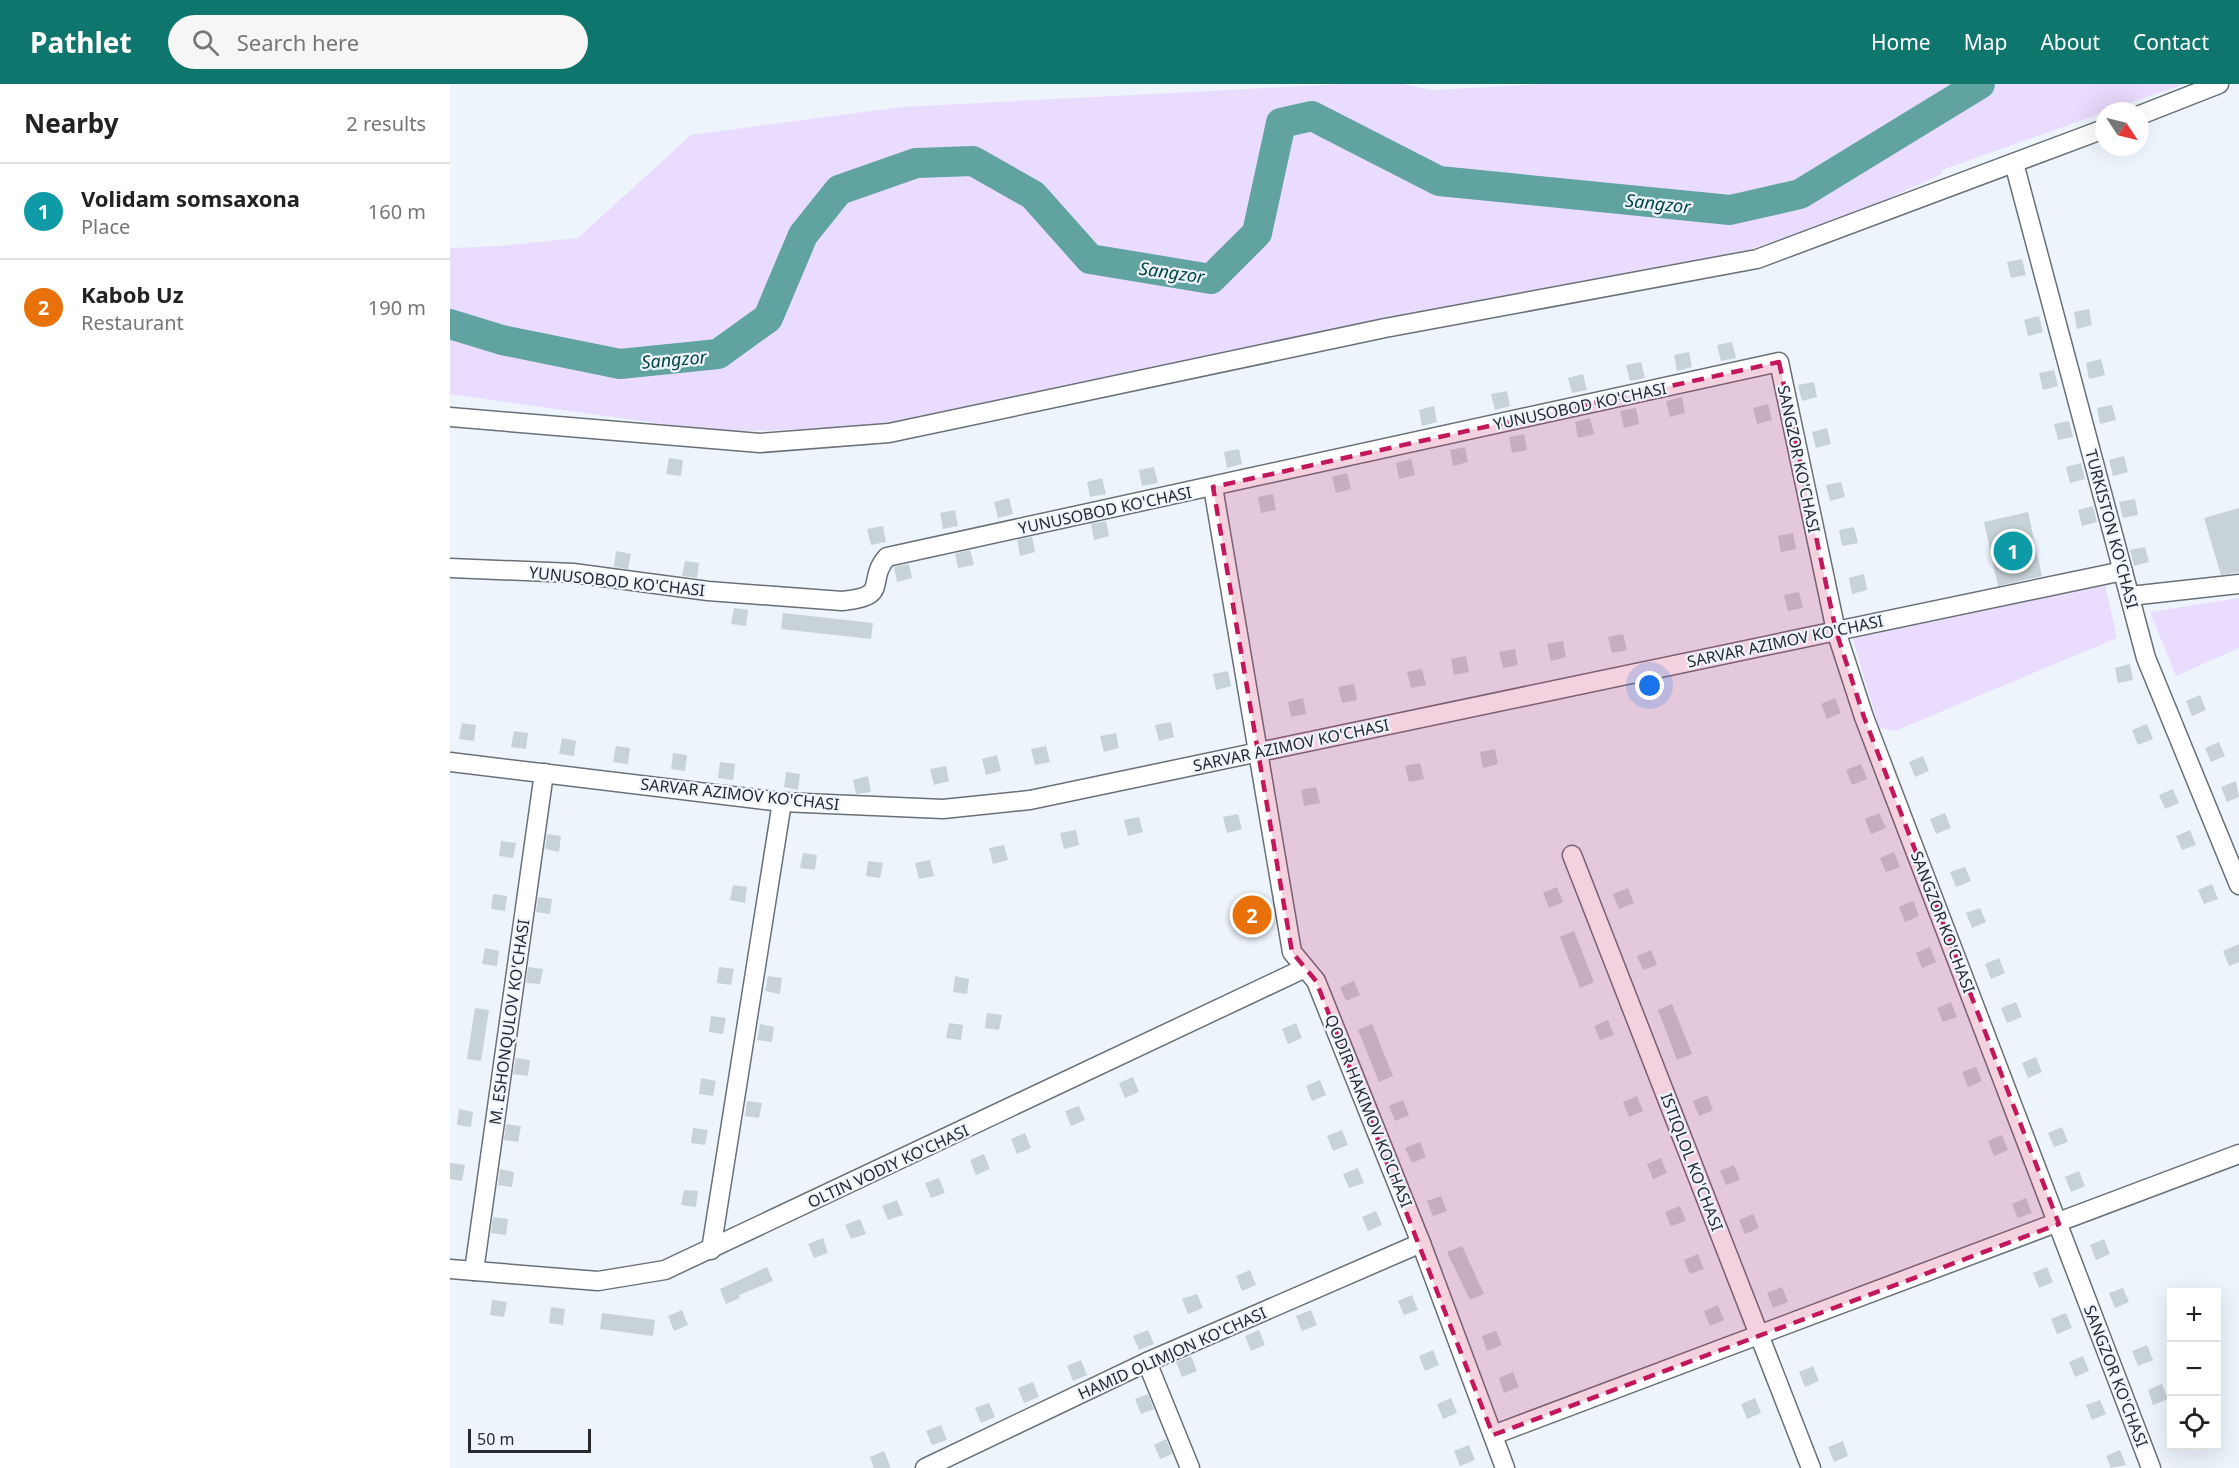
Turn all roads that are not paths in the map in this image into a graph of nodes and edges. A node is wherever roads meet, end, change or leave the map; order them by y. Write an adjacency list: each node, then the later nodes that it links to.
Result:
1 (2219, 84): 2 (street)
2 (2149, 111)
3 (2095, 132): 4 (street)
4 (2014, 163): 6 (street); 9 (street, TURKISTON KO'CHASI)
5 (1779, 362): 7 (street, YUNUSOBOD KO'CHASI); 12 (street, SANGZOR KO'CHASI)
6 (450, 417)
7 (1213, 487): 8 (street, YUNUSOBOD KO'CHASI); 13 (street, QODIR HAKIMOV KO'CHASI)
8 (450, 568)
9 (2123, 571): 11 (street, TURKISTON KO'CHASI); 12 (street, SARVAR AZIMOV KO'CHASI)
10 (2239, 584): 11 (street)
11 (2130, 596): 18 (street, TURKISTON KO'CHASI)
12 (1836, 631): 13 (street, SARVAR AZIMOV KO'CHASI); 21 (street, SANGZOR KO'CHASI)
13 (1257, 752): 16 (street, SARVAR AZIMOV KO'CHASI); 19 (street, QODIR HAKIMOV KO'CHASI)
14 (450, 762): 15 (street, SARVAR AZIMOV KO'CHASI)
15 (544, 773): 16 (street, SARVAR AZIMOV KO'CHASI); 25 (street, M. ESHONQULOV KO'CHASI)
16 (782, 802): 23 (street)
17 (1572, 855): 26 (street, ISTIQLOL KO'CHASI)
18 (2239, 885)
19 (1305, 968): 22 (street, QODIR HAKIMOV KO'CHASI); 23 (street, OLTIN VODIY KO'CHASI)
20 (2239, 1154): 21 (street)
21 (2059, 1224): 26 (street); 33 (street, SANGZOR KO'CHASI)
22 (1421, 1243): 27 (street, HAMID OLIMJON KO'CHASI); 28 (street, QODIR HAKIMOV KO'CHASI)
23 (711, 1250): 25 (street, OLTIN VODIY KO'CHASI)
24 (450, 1269): 25 (street, OLTIN VODIY KO'CHASI)
25 (474, 1271)
26 (1759, 1334): 28 (street); 32 (street, ISTIQLOL KO'CHASI)
27 (1147, 1362): 29 (street, HAMID OLIMJON KO'CHASI); 30 (street)
28 (1493, 1435): 31 (street, QODIR HAKIMOV KO'CHASI)
29 (925, 1468)
30 (1190, 1468)
31 (1505, 1468)
32 (1811, 1468)
33 (2151, 1468)

